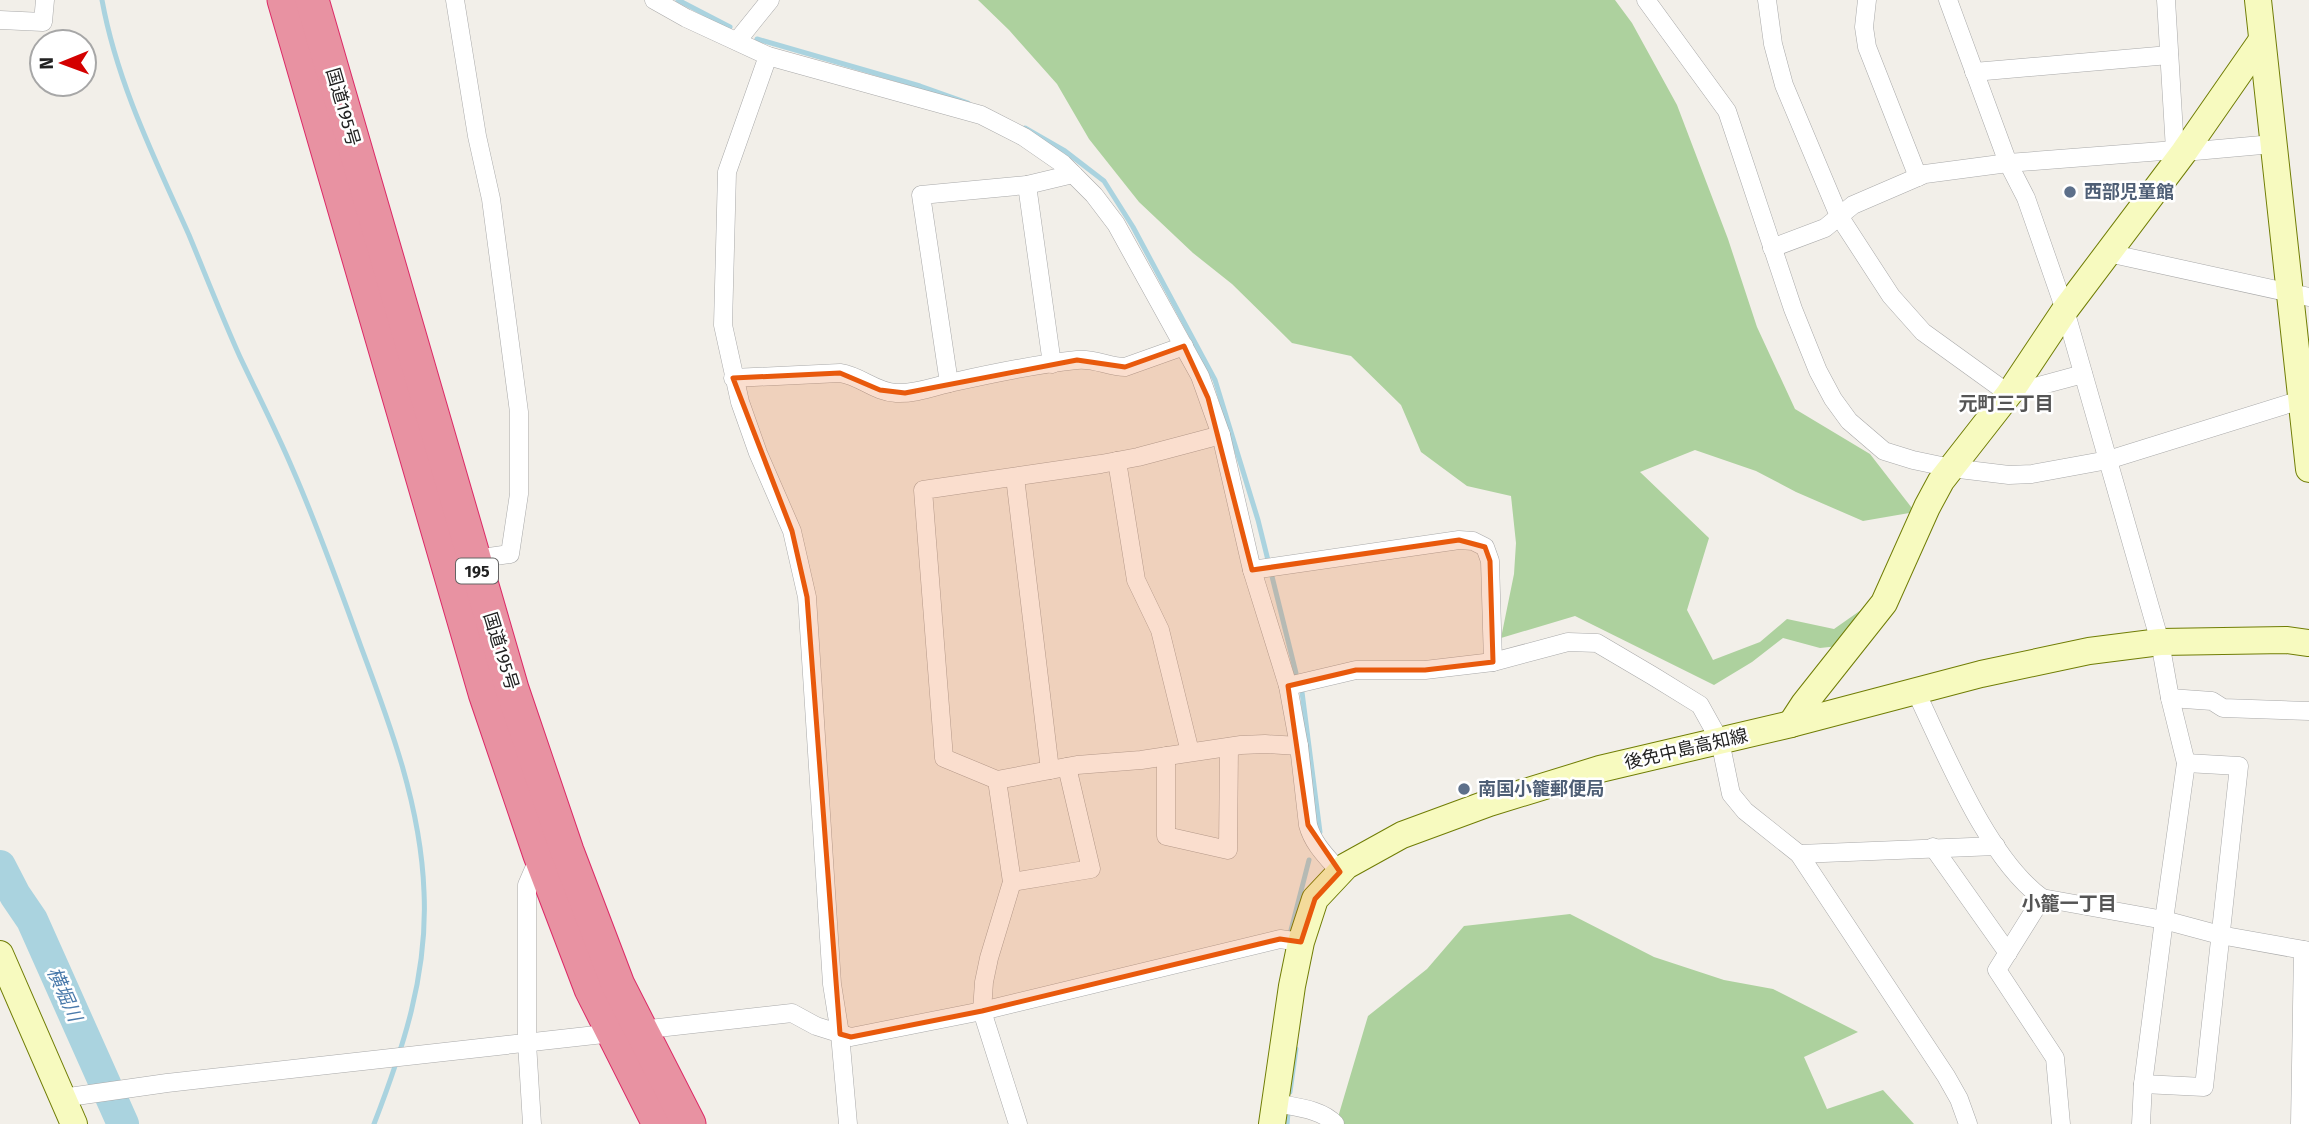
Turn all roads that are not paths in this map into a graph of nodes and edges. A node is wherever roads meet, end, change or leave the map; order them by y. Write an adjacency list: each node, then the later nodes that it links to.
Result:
1 (45, 0): 13 (street)
2 (284, 0): 43 (highway, 国道195号 / 195)
3 (312, 0): 43 (highway, 国道195号 / 195)
4 (455, 0): 43 (street)
5 (654, 0): 15 (street)
6 (1646, 0): 26 (street)
7 (1767, 0): 25 (street)
8 (1867, 0): 23 (street)
9 (1948, 0): 18 (street)
10 (2166, 0): 16 (street)
11 (2258, 0): 14 (street)
12 (765, 2): 15 (street)
13 (0, 20)
14 (2262, 40): 19 (street); 20 (street)
15 (737, 41): 17 (street)
16 (2169, 55): 18 (street); 20 (street)
17 (768, 56): 22 (street); 33 (street)
18 (1974, 72): 21 (street)
19 (2273, 144): 20 (street); 28 (street)
20 (2180, 151): 21 (street); 27 (street)
21 (2008, 163): 23 (street); 29 (street)
22 (1073, 174): 24 (street); 30 (street)
23 (1918, 177): 25 (street)
24 (1027, 186): 31 (street); 34 (street)
25 (1839, 216): 26 (street); 35 (street)
26 (1772, 248): 40 (street)
27 (2108, 253): 28 (street); 29 (street)
28 (2299, 295): 36 (street)
29 (2065, 310): 32 (street); 35 (street)
30 (1184, 345): 31 (street); 37 (street)
31 (1052, 364): 34 (street)
32 (2084, 374): 35 (street); 38 (street)
33 (733, 378): 34 (street); 76 (street)
34 (949, 383)
35 (2009, 394): 40 (street)
36 (2301, 400): 38 (street); 41 (street)
37 (1221, 435): 39 (street); 44 (street)
38 (2108, 460): 40 (street); 45 (street)
39 (1117, 461): 42 (street); 56 (street)
40 (1951, 468): 52 (street)
41 (2309, 469)
42 (1016, 477): 59 (street); 60 (street)
43 (460, 562): 64 (highway, 国道195号 / 195); 75 (highway, 国道195号 / 195)
44 (1258, 569): 47 (street); 48 (street)
45 (2160, 642): 46 (street, 後免中島高知線); 49 (street, 後免中島高知線); 50 (street)
46 (2309, 643)
47 (1493, 662): 48 (street); 53 (street)
48 (1288, 686): 54 (street)
49 (1916, 692): 52 (street, 後免中島高知線); 61 (street)
50 (2170, 698): 51 (street); 58 (street)
51 (2309, 711)
52 (1791, 724): 53 (street, 後免中島高知線)
53 (1720, 741): 63 (street); 65 (street, 後免中島高知線)
54 (1299, 746): 55 (street); 65 (street)
55 (1229, 747): 56 (street); 57 (street)
56 (1190, 752): 57 (street)
57 (1166, 756): 59 (street)
58 (2186, 763): 68 (street); 69 (street)
59 (1058, 769): 60 (street); 66 (street)
60 (997, 780): 66 (street)
61 (1996, 846): 62 (street); 67 (street)
62 (1933, 847): 63 (street); 72 (street)
63 (1799, 854): 88 (street)
64 (540, 855): 75 (highway, 国道195号 / 195); 77 (street)
65 (1340, 872): 70 (street, 後免中島高知線)
66 (1012, 883): 74 (street)
67 (2042, 898): 68 (street); 72 (street)
68 (2164, 920): 69 (street); 78 (street)
69 (2220, 935): 71 (street); 78 (street)
70 (1301, 942): 74 (street); 80 (street, 後免中島高知線)
71 (2306, 951): 91 (street)
72 (2008, 953): 89 (street)
73 (0, 954): 79 (street)
74 (982, 1011): 76 (street); 86 (street)
75 (627, 1032): 76 (street); 77 (street); 83 (highway, 国道195号 / 195); 84 (highway, 国道195号 / 195)
76 (840, 1034): 85 (street)
77 (527, 1043): 79 (street); 82 (street)
78 (2143, 1084): 90 (street)
79 (62, 1098): 81 (street)
80 (1274, 1113): 87 (street)
81 (74, 1124)
82 (532, 1124)
83 (659, 1124)
84 (689, 1124)
85 (848, 1124)
86 (1017, 1124)
87 (1335, 1124)
88 (1968, 1124)
89 (2062, 1124)
90 (2141, 1124)
91 (2300, 1124)

